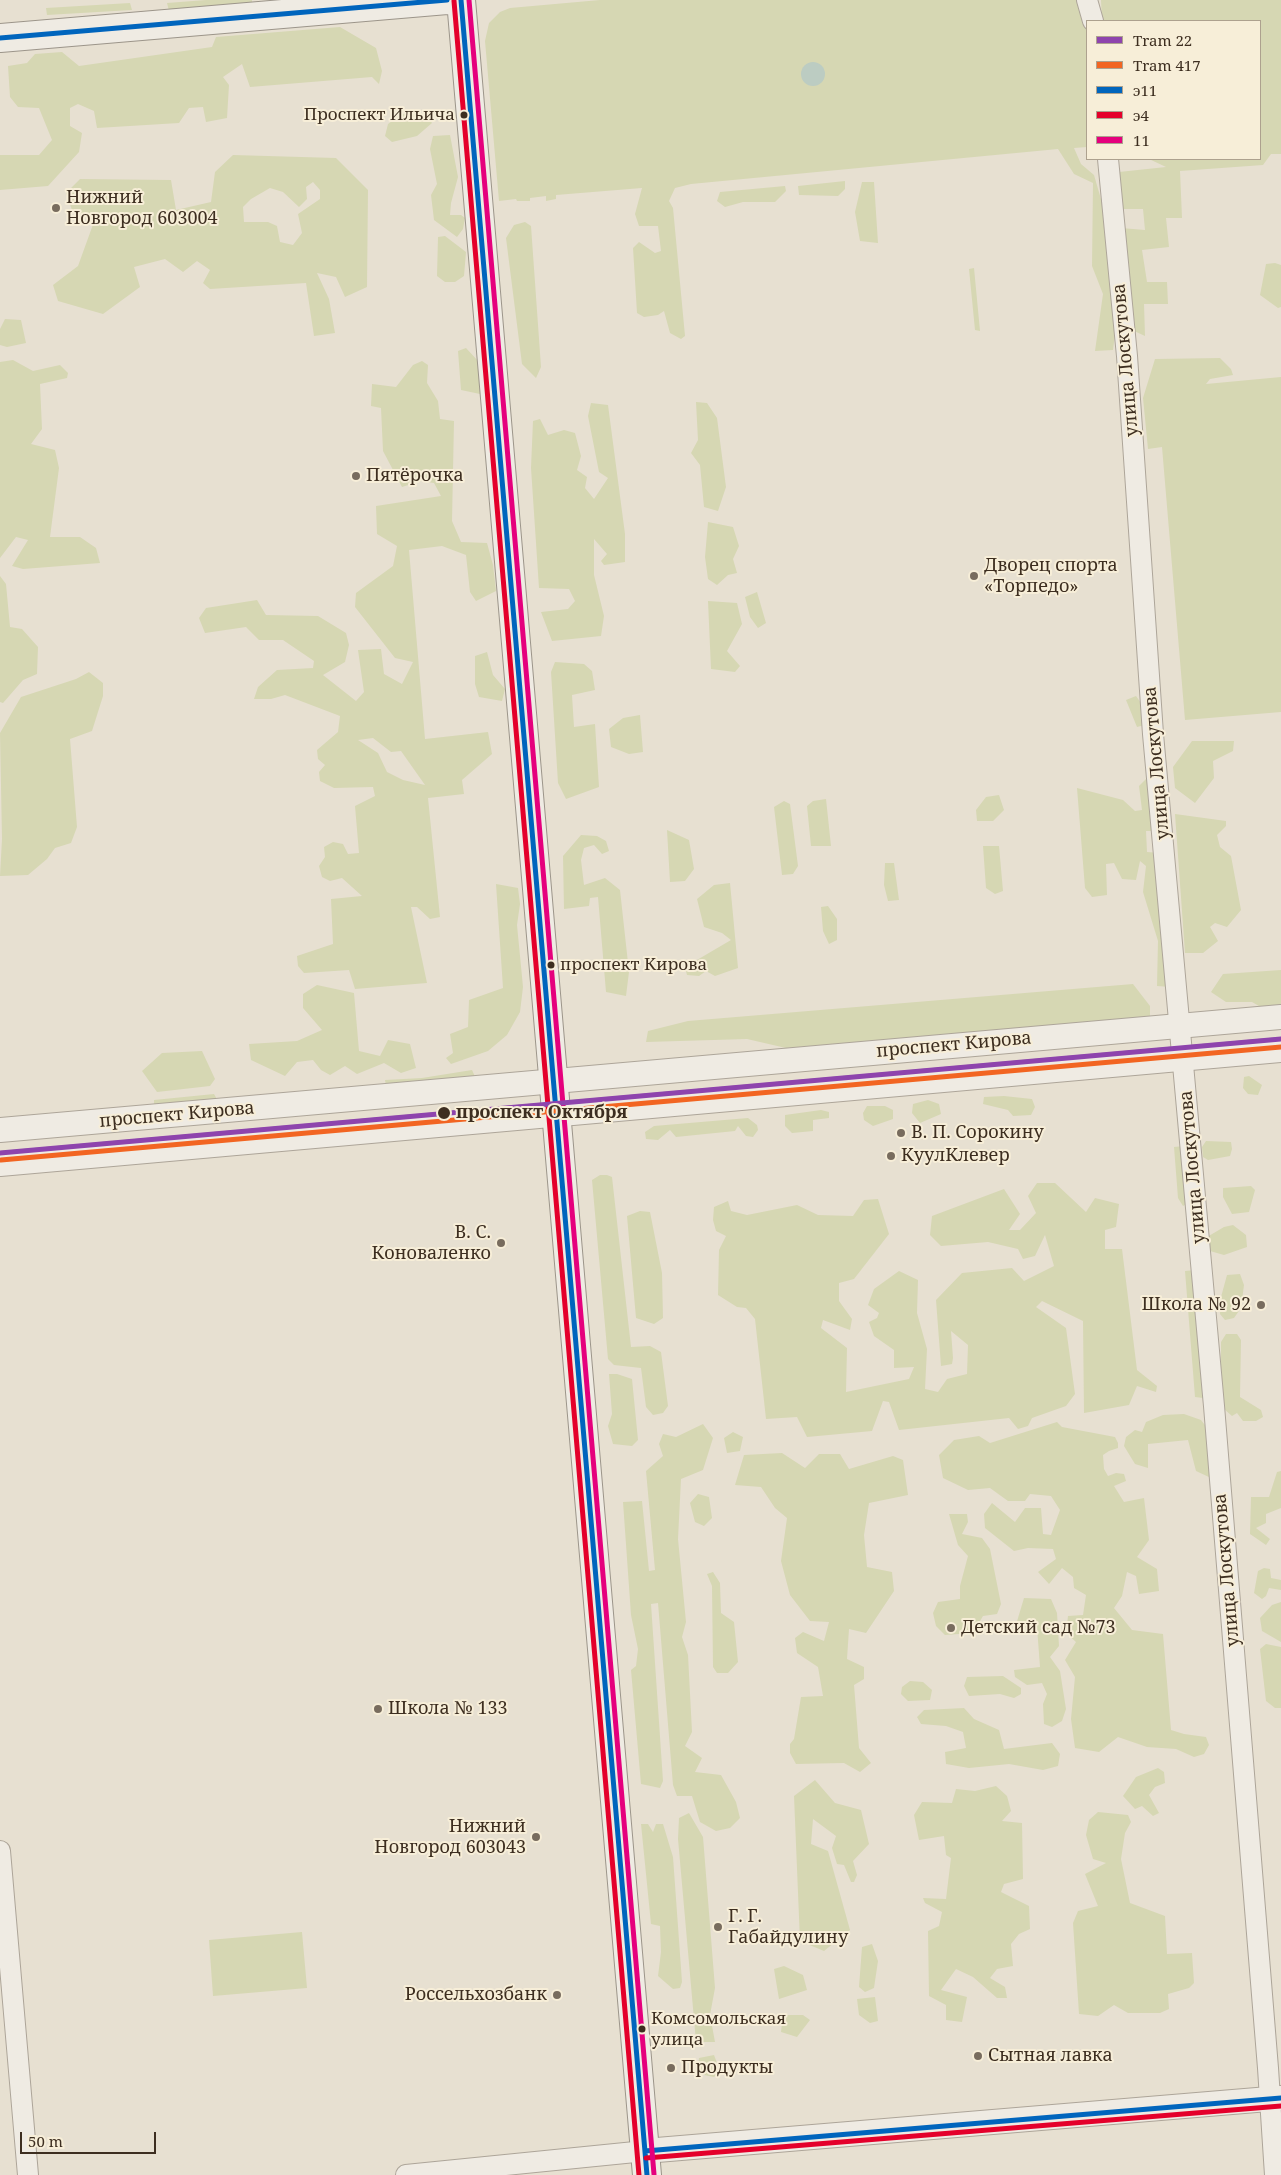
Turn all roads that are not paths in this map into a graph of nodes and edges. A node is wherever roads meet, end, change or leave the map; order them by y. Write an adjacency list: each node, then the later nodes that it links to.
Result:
1 (447, 0): 5 (main road)
2 (461, 0): 11 (main road)
3 (1087, 0): 4 (street)
4 (1093, 20)
5 (0, 38)
6 (1108, 160): 8 (street, улица Лоскутова)
7 (1281, 1017): 8 (street, проспект Кирова)
8 (1180, 1025): 10 (street, улица Лоскутова); 11 (street, проспект Кирова)
9 (1281, 1050): 10 (street, проспект Кирова)
10 (1183, 1058): 12 (street, проспект Кирова); 16 (street, улица Лоскутова)
11 (553, 1082): 12 (main road); 13 (street, проспект Кирова)
12 (556, 1114): 14 (street, проспект Кирова); 17 (main road)
13 (0, 1130)
14 (0, 1164)
15 (0, 1851): 18 (street)
16 (1276, 2098): 17 (street); 20 (street, улица Лоскутова)
17 (646, 2163): 19 (street)
18 (28, 2175)
19 (406, 2175)
20 (1275, 2175)

